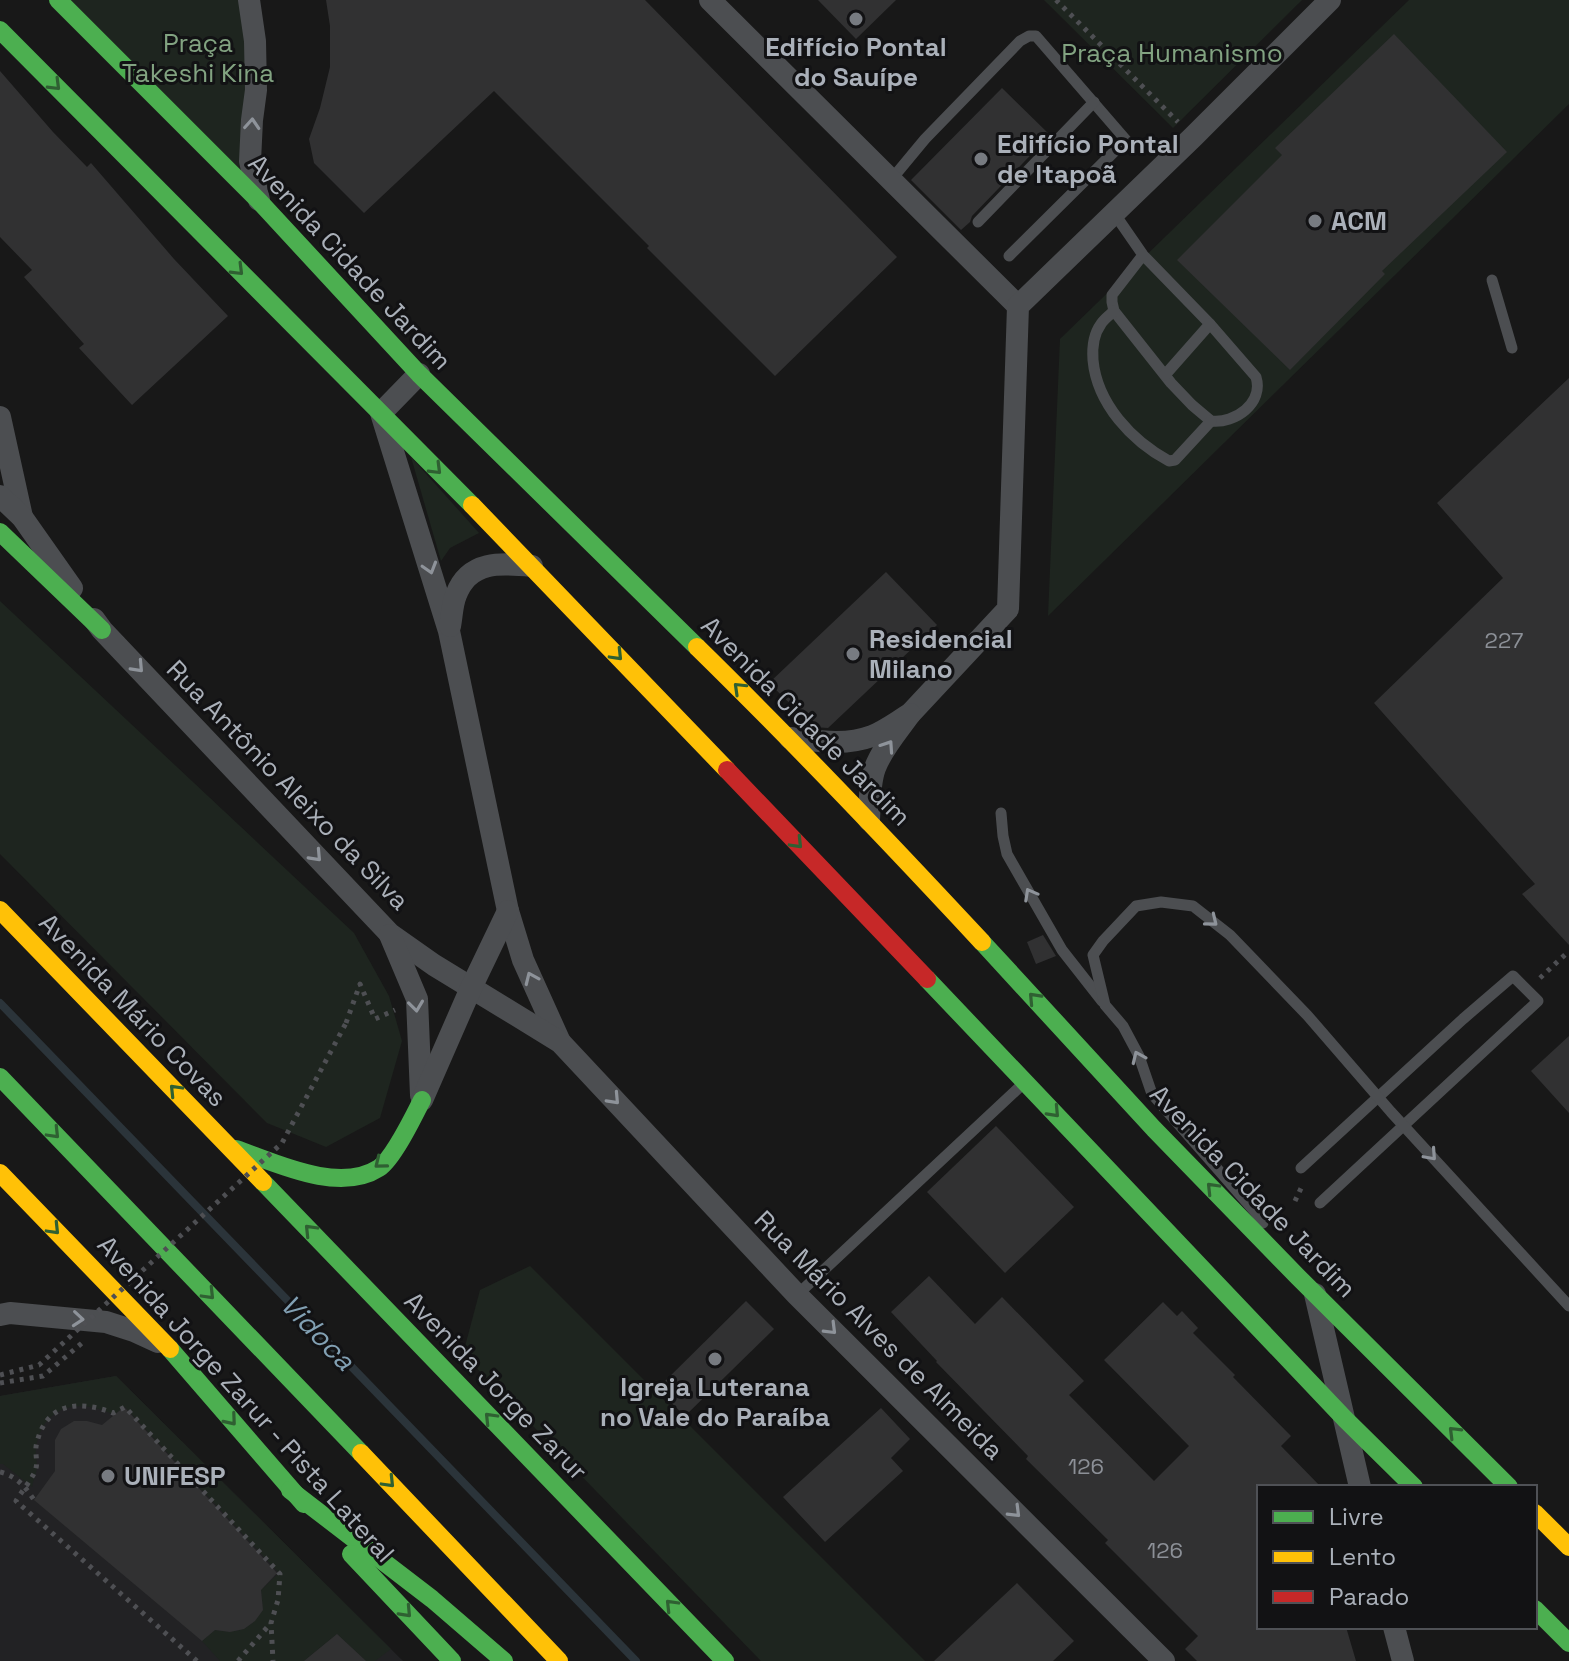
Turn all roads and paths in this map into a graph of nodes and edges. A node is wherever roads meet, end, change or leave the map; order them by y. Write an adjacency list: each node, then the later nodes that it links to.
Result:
1 (58, 0): 10 (main road, Avenida Cidade Jardim)
2 (249, 0): 10 (street, one-way to 2)
3 (710, 0): 9 (street)
4 (1056, 0): 8 (path)
5 (1330, 0): 8 (street)
6 (0, 30): 22 (main road, one-way to 22)
7 (1094, 102): 9 (lane); 12 (lane); 14 (lane)
8 (1193, 137): 11 (street)
9 (891, 180): 16 (street)
10 (259, 201): 20 (main road, Avenida Cidade Jardim)
11 (1114, 213): 13 (lane); 16 (street)
12 (978, 222)
13 (1143, 255): 17 (lane); 18 (lane)
14 (1009, 256)
15 (1492, 280): 19 (lane)
16 (1018, 306): 31 (street)
17 (1114, 311): 21 (lane); 24 (lane)
18 (1210, 324): 21 (lane); 24 (lane)
19 (1512, 348)
20 (419, 374): 22 (street); 32 (main road, Avenida Cidade Jardim, one-way to 20)
21 (1165, 375): 24 (lane)
22 (381, 413): 28 (main road, one-way to 28); 30 (street, one-way to 30)
23 (0, 417): 26 (street)
24 (1211, 421)
25 (0, 496): 26 (street)
26 (22, 517): 29 (street, Rua Antônio Aleixo da Silva)
27 (0, 532): 29 (main road)
28 (532, 566): 30 (street); 45 (main road, one-way to 45)
29 (102, 630): 37 (street, Rua Antônio Aleixo da Silva, one-way to 37)
30 (449, 631): 36 (street)
31 (910, 714): 32 (street); 34 (street, one-way to 31)
32 (790, 738): 34 (main road, Avenida Cidade Jardim)
33 (1001, 813): 41 (lane, one-way to 33)
34 (869, 820): 53 (main road, Avenida Cidade Jardim, one-way to 34)
35 (0, 910): 49 (main road, Avenida Mário Covas, one-way to 35)
36 (508, 911): 39 (street); 43 (street, one-way to 36)
37 (390, 934): 39 (street, Rua Antônio Aleixo da Silva); 47 (street, one-way to 47)
38 (1569, 951): 40 (path)
39 (471, 988): 43 (street, Rua Antônio Aleixo da Silva); 47 (street)
40 (1527, 989): 46 (lane); 48 (lane)
41 (1105, 1005): 46 (lane, one-way to 46); 53 (lane, one-way to 41)
42 (396, 1010): 60 (path, bridge)
43 (560, 1042): 55 (street, Rua Mário Alves de Almeida, one-way to 55)
44 (0, 1077): 81 (main road, one-way to 81)
45 (1025, 1081): 55 (lane); 62 (main road, one-way to 62)
46 (1378, 1097): 48 (lane); 50 (lane)
47 (422, 1100): 49 (main road, one-way to 49)
48 (1404, 1125): 52 (lane); 56 (lane, one-way to 56)
49 (229, 1146): 82 (main road, Avenida Jorge Zarur, one-way to 49)
50 (1301, 1168)
51 (0, 1173): 59 (main road, Avenida Jorge Zarur - Pista Lateral, one-way to 59)
52 (1320, 1203)
53 (1298, 1277): 54 (main road, Avenida Cidade Jardim)
54 (1315, 1293): 62 (street); 66 (main road, Avenida Cidade Jardim, one-way to 54)
55 (797, 1295): 83 (street, Rua Mário Alves de Almeida, one-way to 83)
56 (1569, 1306)
57 (0, 1315): 58 (street, one-way to 58)
58 (106, 1322): 59 (street); 61 (path)
59 (168, 1346): 68 (main road, Avenida Jorge Zarur - Pista Lateral, one-way to 68)
60 (0, 1375)
61 (0, 1383)
62 (1345, 1419): 64 (street); 65 (main road)
63 (0, 1472): 67 (path)
64 (1360, 1485)
65 (1412, 1485)
66 (1507, 1485)
67 (25, 1486): 69 (path); 73 (path); 76 (path)
68 (290, 1490): 79 (main road, Avenida Jorge Zarur - Pista Lateral, one-way to 79); 80 (main road)
69 (34, 1500)
70 (1537, 1515): 71 (main road)
71 (1569, 1547)
72 (1537, 1611): 75 (main road)
73 (271, 1623): 77 (path); 78 (path)
74 (1395, 1629): 84 (street)
75 (1569, 1643)
76 (197, 1661)
77 (238, 1661)
78 (273, 1661)
79 (452, 1661)
80 (504, 1661)
81 (559, 1661)
82 (725, 1661)
83 (1164, 1661)
84 (1403, 1661)

